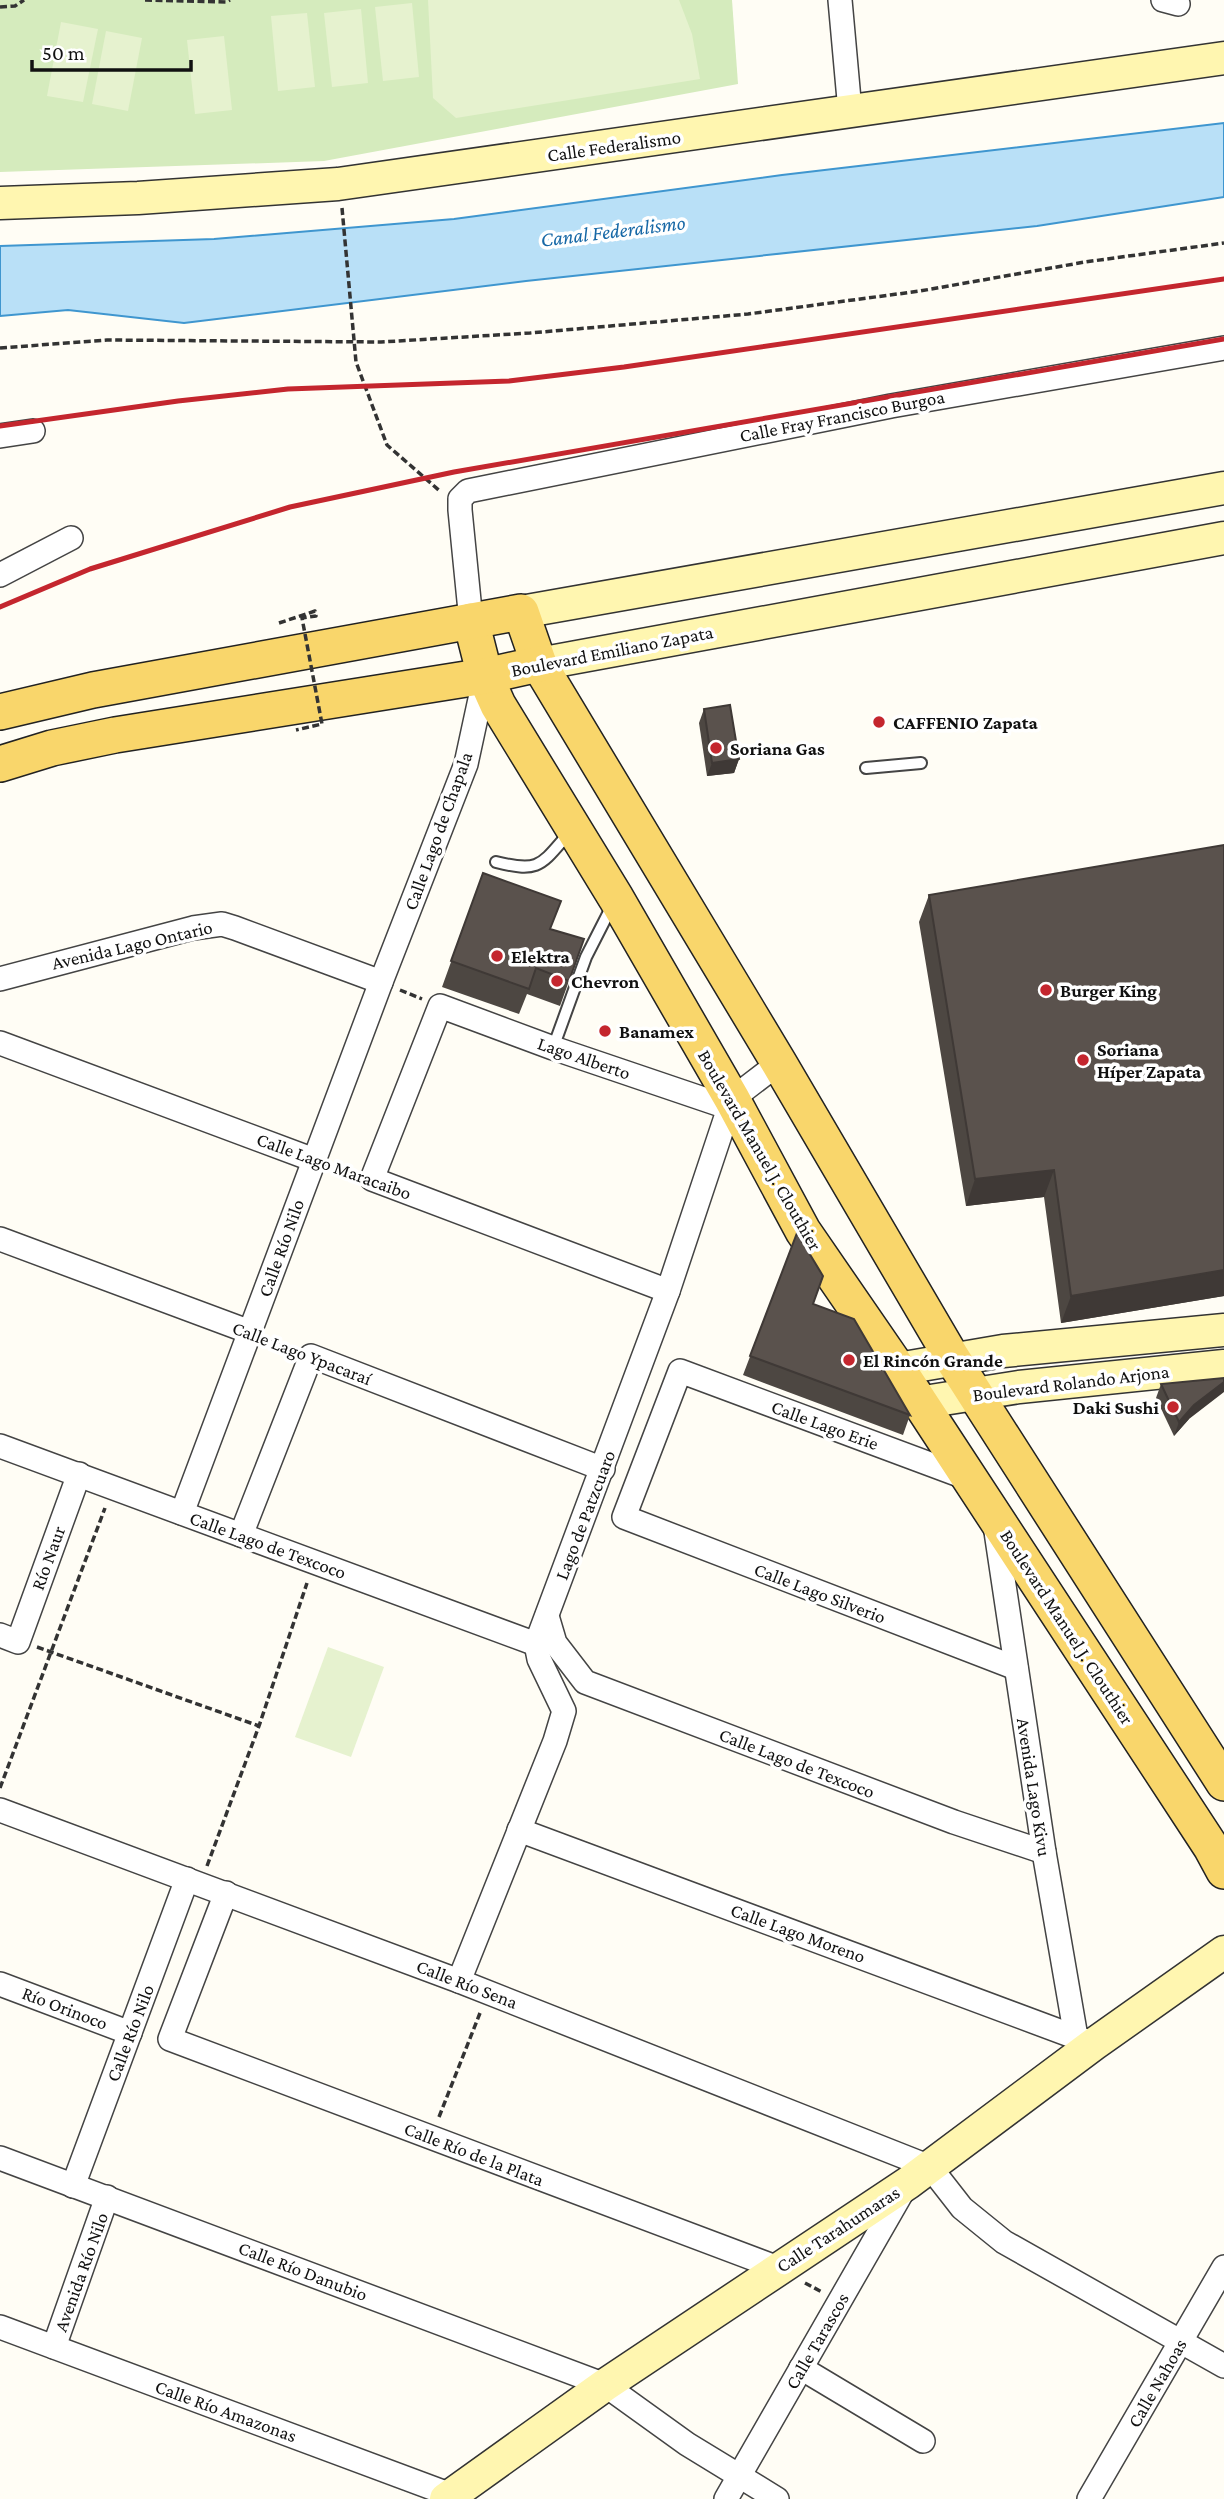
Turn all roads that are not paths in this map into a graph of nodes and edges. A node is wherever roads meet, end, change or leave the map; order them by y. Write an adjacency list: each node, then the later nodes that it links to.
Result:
1 (840, 0): 4 (street)
2 (1224, 37): 3 (main road)
3 (1209, 61): 4 (main road, Calle Federalismo)
4 (850, 111): 5 (main road, Calle Federalismo)
5 (0, 203)
6 (1224, 348): 16 (street, Calle Fray Francisco Burgoa)
7 (33, 431): 8 (street)
8 (0, 436)
9 (1224, 488): 15 (main road)
10 (1224, 505): 13 (main road)
11 (71, 538): 14 (street)
12 (1224, 538): 13 (main road, Boulevard Emiliano Zapata)
13 (1059, 569): 17 (main road, Boulevard Emiliano Zapata)
14 (0, 575)
15 (522, 612): 16 (main road); 17 (main road)
16 (471, 621): 18 (main road, Boulevard Manuel J. Clouthier); 19 (main road)
17 (539, 664): 18 (main road, Boulevard Emiliano Zapata); 30 (main road)
18 (485, 676): 21 (main road, Boulevard Emiliano Zapata); 23 (main road, Boulevard Manuel J. Clouthier); 27 (street, Calle Lago de Chapala)
19 (0, 712)
20 (921, 762): 22 (lane)
21 (0, 764)
22 (866, 768)
23 (573, 829): 24 (lane); 25 (main road, Boulevard Manuel J. Clouthier)
24 (496, 862)
25 (616, 898): 29 (lane); 31 (main road, Boulevard Manuel J. Clouthier)
26 (0, 979): 27 (street, Avenida Lago Ontario)
27 (381, 982): 32 (street, Calle Río Nilo)
28 (0, 1043): 32 (street, Calle Lago Maracaibo)
29 (553, 1048): 31 (street, Lago Alberto); 33 (street, Lago Alberto)
30 (779, 1063): 31 (street); 38 (main road)
31 (731, 1103): 35 (street, Lago de Patzcuaro); 40 (main road, Boulevard Manuel J. Clouthier)
32 (314, 1160): 37 (street, Calle Río Nilo)
33 (372, 1179): 35 (street, Calle Lago Maracaibo)
34 (0, 1239): 37 (street, Calle Lago Ypacaraí)
35 (668, 1291): 45 (street, Lago de Patzcuaro)
36 (1224, 1330): 38 (main road, Boulevard Rolando Arjona)
37 (250, 1332): 48 (street, Calle Río Nilo)
38 (952, 1358): 40 (main road, Boulevard Rolando Arjona); 42 (main road)
39 (1224, 1366): 42 (main road, Boulevard Rolando Arjona)
40 (898, 1369): 43 (main road, Boulevard Manuel J. Clouthier)
41 (680, 1371): 47 (street, Calle Lago Erie); 49 (street, Lago de Patzcuaro)
42 (975, 1394): 43 (main road, Boulevard Rolando Arjona); 58 (main road)
43 (918, 1403): 47 (main road, Boulevard Manuel J. Clouthier)
44 (0, 1446): 46 (street, Calle Lago de Texcoco)
45 (603, 1469): 51 (street, Calle Lago Ypacaraí); 52 (street, Lago de Patzcuaro)
46 (79, 1474): 48 (street, Calle Lago de Texcoco); 53 (street, Río Naur)
47 (970, 1479): 50 (main road, Boulevard Manuel J. Clouthier)
48 (182, 1513): 51 (street, Calle Lago de Texcoco)
49 (624, 1517): 55 (street, Calle Lago Silverio)
50 (994, 1517): 55 (street, Avenida Lago Kivu); 62 (main road, Boulevard Manuel J. Clouthier)
51 (241, 1535): 54 (street, Calle Lago de Texcoco)
52 (547, 1616): 54 (street, Lago de Patzcuaro); 56 (street, Calle Lago de Texcoco)
53 (9, 1638)
54 (536, 1644): 57 (street)
55 (1016, 1668): 61 (street, Avenida Lago Kivu)
56 (573, 1669): 57 (street); 61 (street, Calle Lago de Texcoco)
57 (564, 1711): 60 (street)
58 (1224, 1783)
59 (0, 1810): 63 (street, Calle Río Sena)
60 (519, 1830): 66 (street); 70 (street, Calle Lago Moreno)
61 (1044, 1852): 70 (street, Avenida Lago Kivu)
62 (1224, 1871)
63 (194, 1882): 64 (street, Calle Río Sena); 68 (street, Calle Río Nilo)
64 (226, 1893): 66 (street, Calle Río Sena); 69 (street, Calle Río Nilo)
65 (1224, 1952): 70 (main road, Calle Tarahumaras)
66 (459, 1980): 72 (street, Calle Río Sena)
67 (0, 1984): 68 (street, Río Orinoco)
68 (130, 2033): 73 (street, Calle Río Nilo)
69 (170, 2039): 76 (street, Calle Río de la Plata)
70 (1085, 2040): 72 (main road, Calle Tarahumaras)
71 (0, 2158): 73 (street, Calle Río Danubio)
72 (919, 2175): 76 (main road, Calle Tarahumaras); 78 (street); 81 (street, Calle Tarascos)
73 (73, 2186): 74 (street, Calle Río Danubio)
74 (107, 2197): 79 (street, Avenida Río Nilo); 82 (street, Calle Río Danubio)
75 (1224, 2267): 78 (street, Calle Nahoas)
76 (778, 2268): 82 (main road, Calle Tarahumaras)
77 (2, 2334): 79 (street, Calle Río Amazonas)
78 (1181, 2341): 80 (street); 88 (street, Calle Nahoas)
79 (54, 2347): 85 (street, Calle Río Amazonas)
80 (1224, 2366)
81 (801, 2368): 83 (street); 84 (street, Calle Tarascos)
82 (605, 2385): 84 (street, Calle Río Danubio); 85 (main road, Calle Tarahumaras)
83 (923, 2441)
84 (739, 2477): 86 (street, Calle Tarascos); 87 (street, Calle Río Danubio)
85 (449, 2497)
86 (726, 2499)
87 (777, 2499)
88 (1089, 2499)

